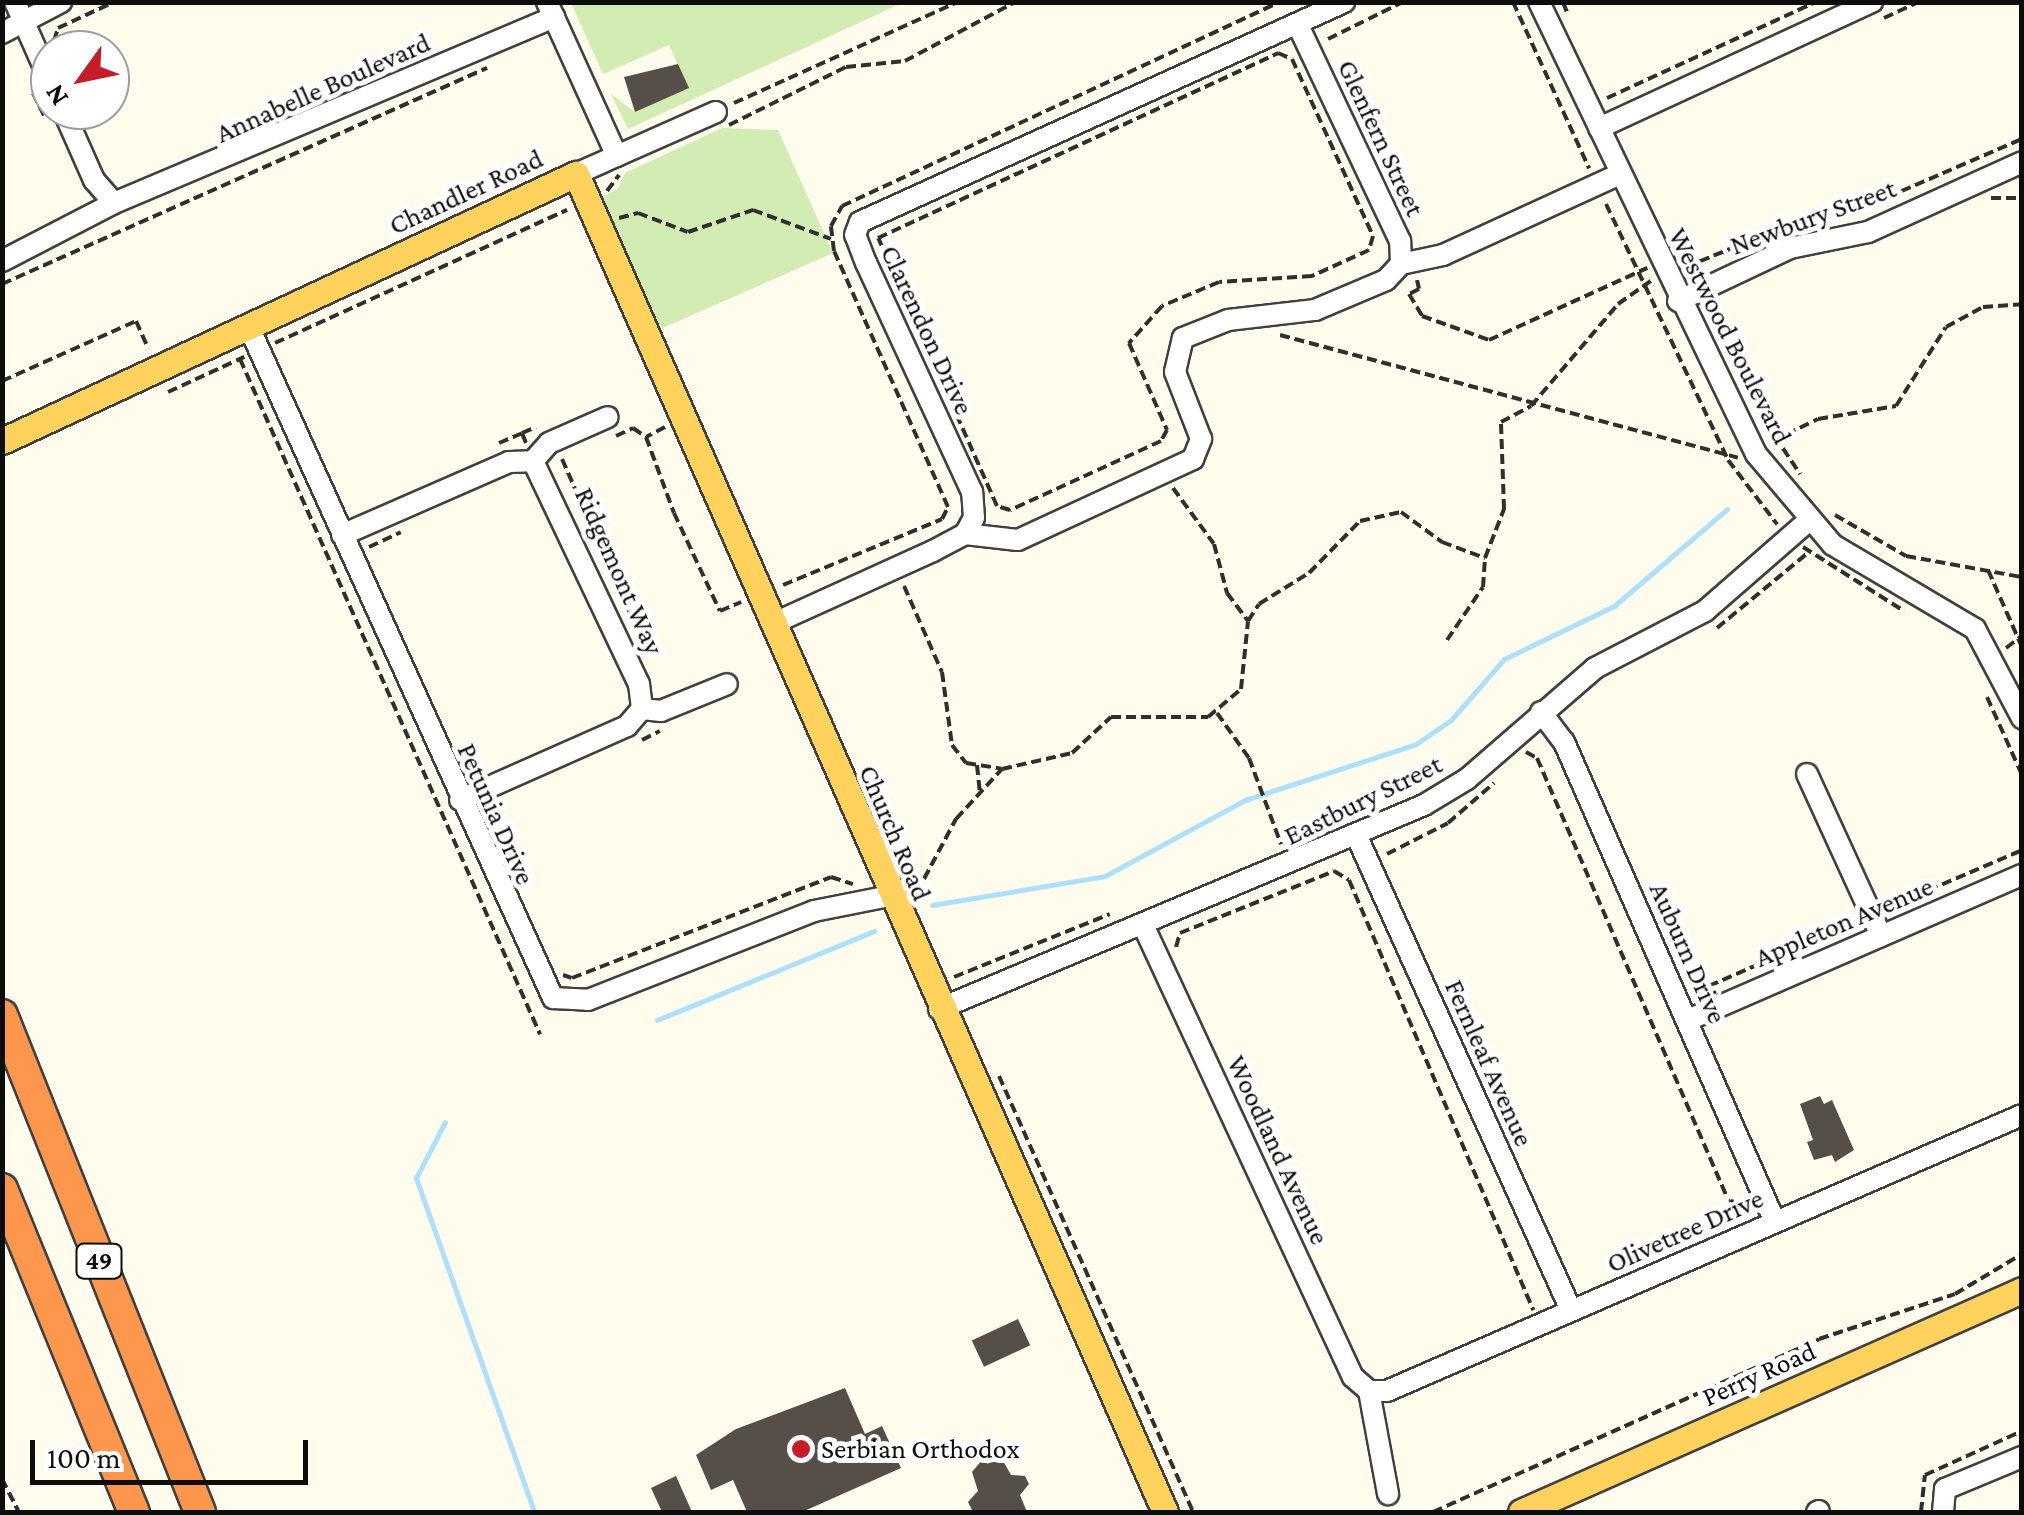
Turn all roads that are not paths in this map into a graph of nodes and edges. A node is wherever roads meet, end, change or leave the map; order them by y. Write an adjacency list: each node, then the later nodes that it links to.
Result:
1 (61, 2): 6 (street)
2 (1344, 2): 7 (street, Clarendon Drive)
3 (1540, 2): 11 (street, Westwood Boulevard)
4 (1872, 2): 11 (street)
5 (550, 10): 13 (street); 17 (street, Annabelle Boulevard)
6 (19, 11): 8 (street); 9 (street)
7 (1298, 24): 19 (street, Glenfern Street); 26 (street, Clarendon Drive)
8 (2, 33)
9 (30, 36)
10 (715, 118): 13 (street, Chandler Road)
11 (1608, 124): 16 (street, Westwood Boulevard)
12 (74, 130): 17 (street)
13 (620, 161): 15 (street, Chandler Road)
14 (2022, 162): 20 (street, Newbury Street)
15 (576, 174): 21 (main road, Chandler Road); 28 (main road, Church Road)
16 (1620, 174): 19 (street); 20 (street, Westwood Boulevard)
17 (114, 203): 18 (street, Annabelle Boulevard)
18 (2, 261)
19 (1401, 264): 26 (street)
20 (1678, 301): 25 (street, Westwood Boulevard)
21 (248, 325): 23 (main road, Chandler Road); 27 (street, Petunia Drive)
22 (608, 417): 24 (street)
23 (2, 441)
24 (533, 461): 27 (street); 30 (street, Ridgemont Way)
25 (1808, 521): 31 (street, Eastbury Street); 32 (street, Westwood Boulevard)
26 (965, 534): 28 (street)
27 (342, 535): 34 (street, Petunia Drive)
28 (772, 624): 37 (main road, Church Road)
29 (727, 684): 30 (street)
30 (642, 709): 34 (street)
31 (1542, 712): 35 (street, Eastbury Street); 42 (street, Auburn Drive)
32 (2022, 718)
33 (1808, 774): 39 (street)
34 (460, 800): 37 (street, Petunia Drive)
35 (1358, 839): 38 (street, Eastbury Street); 47 (street, Fernleaf Avenue)
36 (2022, 875): 39 (street, Appleton Avenue)
37 (890, 896): 40 (main road, Church Road)
38 (1144, 927): 40 (street, Eastbury Street); 48 (street, Woodland Avenue)
39 (1881, 936): 42 (street, Appleton Avenue)
40 (939, 1010): 53 (main road, Church Road)
41 (2, 1015): 52 (highway, 49)
42 (1688, 1020): 45 (street, Auburn Drive)
43 (2022, 1115): 45 (street, Olivetree Drive)
44 (2, 1189): 51 (highway, 49)
45 (1775, 1222): 47 (street, Olivetree Drive)
46 (2022, 1290): 54 (main road, Perry Road)
47 (1571, 1310): 48 (street, Olivetree Drive)
48 (1368, 1391): 50 (street)
49 (2022, 1456): 55 (street)
50 (1388, 1494)
51 (134, 1512)
52 (200, 1512)
53 (1165, 1512)
54 (1521, 1512)
55 (1943, 1512)

